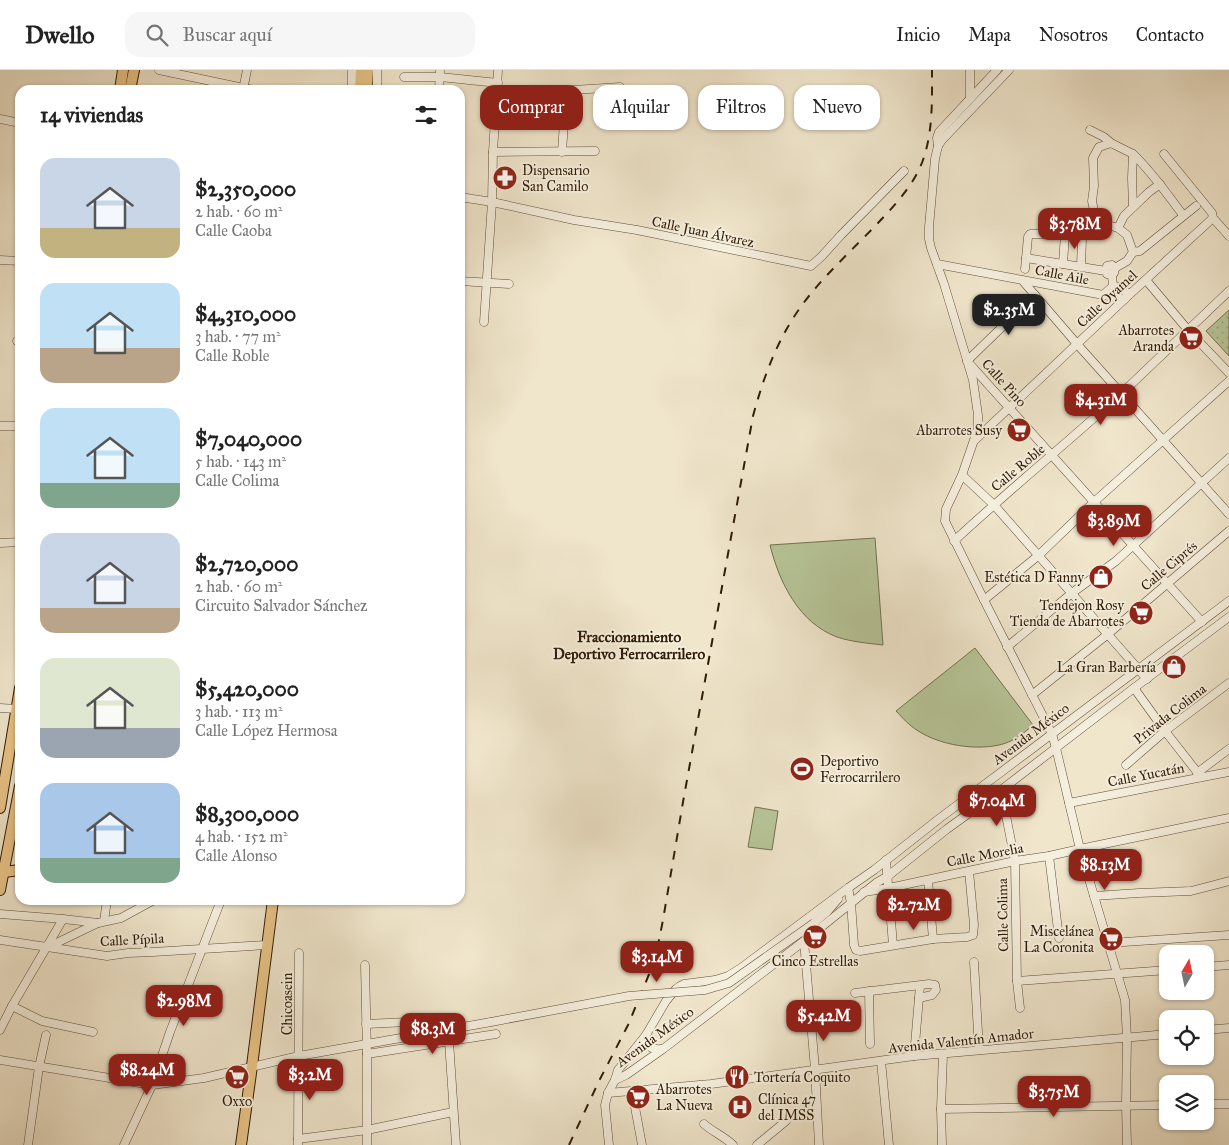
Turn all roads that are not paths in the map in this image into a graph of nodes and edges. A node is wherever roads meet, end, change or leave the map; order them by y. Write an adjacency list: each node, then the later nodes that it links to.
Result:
1 (123, 70): 15 (main road)
2 (134, 70): 16 (main road)
3 (159, 70): 17 (street)
4 (247, 70): 18 (street)
5 (352, 70): 19 (street)
6 (361, 70): 20 (main road)
7 (368, 70): 21 (main road)
8 (377, 70): 22 (street)
9 (498, 70): 24 (street)
10 (970, 70): 25 (street)
11 (998, 70): 25 (street)
12 (1009, 70): 32 (street)
13 (440, 74): 14 (street); 23 (street)
14 (404, 77)
15 (121, 85)
16 (131, 85)
17 (225, 85)
18 (244, 85)
19 (352, 85)
20 (360, 85)
21 (367, 85)
22 (377, 85)
23 (489, 85)
24 (498, 85)
25 (970, 98): 32 (street)
26 (0, 119): 27 (street)
27 (15, 122)
28 (495, 130): 34 (street)
29 (563, 130): 35 (street)
30 (1090, 130): 31 (street)
31 (1111, 144): 36 (street); 46 (street)
32 (938, 146): 53 (street)
33 (595, 151): 35 (street)
34 (493, 152): 35 (street); 41 (street)
35 (562, 152)
36 (1133, 154): 39 (street); 43 (street)
37 (1164, 154): 45 (street)
38 (904, 171): 41 (street, Calle Juan Álvarez)
39 (1160, 184): 43 (street); 44 (street)
40 (465, 198): 41 (street, Calle Juan Álvarez)
41 (492, 202): 61 (street)
42 (1196, 206): 44 (street)
43 (1133, 207): 46 (street)
44 (1183, 215): 49 (street)
45 (1213, 218): 48 (street); 59 (street, Calle Oyamel)
46 (1118, 228): 49 (street)
47 (1065, 234): 50 (street); 54 (street); 55 (street)
48 (1229, 236)
49 (1132, 252): 57 (street)
50 (1026, 258): 54 (street); 56 (street)
51 (0, 260): 52 (street)
52 (15, 261)
53 (937, 264): 58 (street, Calle Aile); 71 (street)
54 (1064, 264): 55 (street)
55 (1081, 267): 57 (street)
56 (1025, 269)
57 (1111, 271): 63 (street)
58 (1022, 280): 65 (street); 66 (street, Calle Aile)
59 (1146, 280): 67 (street, Calle Oyamel); 69 (street)
60 (465, 281): 61 (street)
61 (487, 283): 62 (street); 68 (street)
62 (509, 284)
63 (1113, 286): 66 (street); 67 (street)
64 (1229, 291): 69 (street, Calle Roble)
65 (1035, 295): 70 (street); 71 (street)
66 (1103, 296): 67 (street, Calle Aile)
67 (1127, 296): 70 (street, Calle Oyamel)
68 (484, 322)
69 (1188, 330): 72 (street); 74 (street, Calle Roble)
70 (1077, 344): 74 (street); 75 (street, Calle Oyamel)
71 (967, 361): 75 (street, Calle Pino); 78 (street)
72 (1229, 373)
73 (1229, 381): 79 (street)
74 (1121, 393): 79 (street); 80 (street, Calle Roble)
75 (1010, 408): 78 (street, Calle Oyamel); 80 (street, Calle Pino)
76 (0, 426): 77 (street)
77 (15, 426)
78 (974, 440): 82 (street)
79 (1162, 440): 83 (street); 84 (street)
80 (1052, 455): 84 (street, Calle Pino); 85 (street, Calle Roble)
81 (1229, 458): 83 (street)
82 (962, 475): 85 (street); 88 (street)
83 (1200, 483): 86 (street); 91 (street)
84 (1094, 502): 91 (street, Calle Pino); 92 (street)
85 (994, 505): 88 (street, Calle Roble); 92 (street)
86 (1229, 514)
87 (1229, 531): 93 (street, Calle Ciprés)
88 (954, 541): 95 (street)
89 (15, 542): 90 (street)
90 (0, 543)
91 (1134, 545): 93 (street, Calle Pino); 94 (street)
92 (1039, 555): 94 (street); 95 (street)
93 (1168, 584): 98 (street, Calle Pino); 99 (street, Calle Ciprés)
94 (1072, 593): 99 (street); 100 (street)
95 (984, 600): 100 (street)
96 (1229, 602): 98 (street, Avenida México)
97 (1229, 617): 102 (street, Avenida México)
98 (1202, 622): 101 (street, Avenida México)
99 (1108, 634): 101 (street); 105 (street, Calle Ciprés)
100 (1007, 647): 105 (street)
101 (1139, 668): 102 (street); 110 (street, Avenida México)
102 (1147, 679): 104 (street, Avenida México)
103 (1229, 683): 109 (street, Privada Colima)
104 (1134, 688): 109 (street); 111 (street, Avenida México)
105 (1032, 695): 110 (street)
106 (0, 708): 107 (street)
107 (15, 709)
108 (15, 721): 118 (main road)
109 (1165, 731): 113 (street, Privada Colima); 115 (street)
110 (1052, 734): 111 (street); 120 (street, Avenida México)
111 (1056, 748): 116 (street, Avenida México); 117 (street)
112 (1229, 749): 115 (street)
113 (1126, 764)
114 (1229, 772): 115 (street, Calle Yucatán)
115 (1199, 775): 117 (street, Calle Yucatán)
116 (1001, 790): 122 (street, Avenida México); 126 (street, Calle Colima)
117 (1069, 803): 123 (street)
118 (0, 808)
119 (15, 810): 128 (main road)
120 (940, 818): 122 (street); 125 (street, Avenida México)
121 (1229, 818): 123 (street, Calle Morelia)
122 (947, 829): 130 (street, Avenida México)
123 (1080, 848): 124 (street, Calle Morelia); 137 (street)
124 (1049, 856): 126 (street, Calle Morelia); 148 (street)
125 (886, 860): 130 (street); 133 (street, Avenida México)
126 (1014, 861): 129 (street, Calle Morelia); 164 (street, Calle Colima)
127 (15, 870): 128 (main road)
128 (2, 871): 135 (main road)
129 (969, 872): 131 (street, Calle Morelia); 149 (street)
130 (888, 876): 134 (street); 136 (street, Avenida México)
131 (928, 880): 134 (street, Calle Morelia); 149 (street)
132 (1229, 881): 137 (street)
133 (848, 888): 138 (street); 143 (street, Avenida México); 179 (street, Avenida México)
134 (889, 888): 136 (street, Calle Morelia); 154 (street)
135 (0, 890)
136 (864, 892): 138 (street, Avenida México)
137 (1094, 896): 152 (street)
138 (851, 904): 143 (street, Avenida México); 151 (street, Avenida México); 154 (street)
139 (106, 905): 146 (street)
140 (145, 905): 146 (street)
141 (219, 905): 156 (street)
142 (272, 905): 153 (main road)
143 (827, 912): 183 (street, Avenida México, bridge)
144 (0, 914): 145 (street)
145 (63, 919): 146 (street); 155 (street)
146 (101, 922): 155 (street)
147 (1229, 935): 152 (street)
148 (1059, 938)
149 (933, 939): 154 (street)
150 (0, 940): 155 (street, Calle Pípila)
151 (804, 941): 185 (street, Avenida México); 195 (street)
152 (1109, 944): 163 (street)
153 (266, 945): 156 (street, Calle Pípila); 193 (main road)
154 (893, 945)
155 (46, 948): 156 (street, Calle Pípila); 169 (street)
156 (202, 949): 197 (street)
157 (299, 953): 189 (street, Chicoasein)
158 (974, 962): 186 (street)
159 (365, 965): 172 (street)
160 (1229, 965): 161 (street)
161 (1214, 966)
162 (1159, 971): 163 (street)
163 (1118, 973): 164 (street); 181 (street)
164 (1017, 980): 170 (street)
165 (920, 986): 166 (street); 168 (street); 168 (street)
166 (869, 991): 167 (street); 184 (street)
167 (855, 993)
168 (919, 998): 190 (street)
169 (12, 1006): 175 (street); 176 (street)
170 (1020, 1008)
171 (408, 1022): 172 (street)
172 (366, 1024): 183 (street)
173 (1229, 1028): 174 (street)
174 (1214, 1029)
175 (0, 1030)
176 (93, 1032)
177 (496, 1034): 182 (street)
178 (46, 1035): 194 (street)
179 (646, 1035): 185 (street); 196 (street, Avenida México)
180 (1159, 1035): 181 (street, Avenida Valentín Amador)
181 (1127, 1038): 186 (street, Avenida Valentín Amador); 202 (street)
182 (449, 1041): 187 (street); 205 (street)
183 (366, 1044): 187 (street); 189 (street, Avenida México)
184 (870, 1044)
185 (663, 1049): 196 (street, Avenida México)
186 (978, 1050): 188 (street, Avenida Valentín Amador)
187 (367, 1054): 208 (street)
188 (943, 1054): 190 (street, Avenida Valentín Amador); 204 (street)
189 (299, 1056): 193 (street, Avenida México); 209 (street, Chicoasein)
190 (914, 1056): 192 (street, Avenida Valentín Amador)
191 (0, 1060): 194 (street, Avenida México)
192 (882, 1061): 195 (street, Avenida Valentín Amador); 220 (street)
193 (252, 1066): 197 (street, Avenida México); 212 (main road)
194 (39, 1068): 197 (street, Avenida México); 210 (street)
195 (815, 1069): 198 (street, Avenida Valentín Amador); 219 (street)
196 (615, 1080): 199 (street, Avenida México)
197 (152, 1085): 211 (street)
198 (632, 1091): 199 (street, Avenida Valentín Amador); 216 (street)
199 (608, 1093): 215 (street)
200 (1214, 1104): 201 (street)
201 (1229, 1104)
202 (1126, 1105): 203 (street); 204 (street); 222 (street)
203 (1159, 1105)
204 (941, 1109): 221 (street)
205 (453, 1112): 208 (street); 214 (street)
206 (786, 1120): 218 (street)
207 (704, 1124): 217 (street)
208 (367, 1130): 209 (street); 213 (street)
209 (298, 1142)
210 (28, 1145)
211 (124, 1145)
212 (241, 1145)
213 (367, 1145)
214 (456, 1145)
215 (609, 1145)
216 (642, 1145)
217 (733, 1145)
218 (756, 1145)
219 (819, 1145)
220 (889, 1145)
221 (942, 1145)
222 (1127, 1145)

